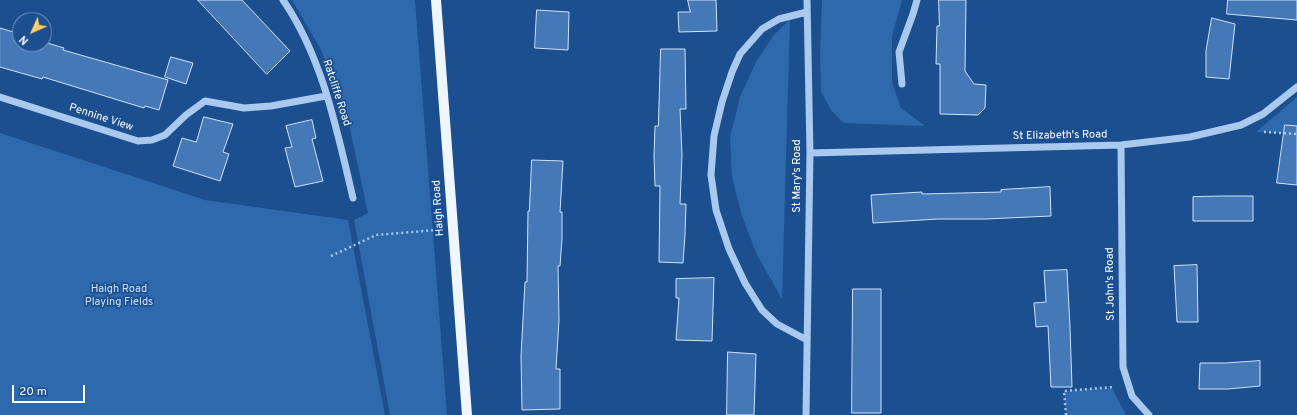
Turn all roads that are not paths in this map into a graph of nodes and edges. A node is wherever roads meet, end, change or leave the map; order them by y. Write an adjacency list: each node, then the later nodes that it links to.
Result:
1 (283, 0): 8 (street, Ratcliffe Road)
2 (436, 0): 14 (main road, Haigh Road)
3 (807, 0): 5 (street, St Mary's Road)
4 (917, 0): 6 (street)
5 (807, 12): 11 (street, St Mary's Road); 13 (street)
6 (902, 84)
7 (1297, 87): 10 (street, St Elizabeth's Road)
8 (326, 96): 9 (street, Pennine View); 12 (street, Ratcliffe Road)
9 (0, 97)
10 (1121, 145): 11 (street, St Elizabeth's Road); 16 (street, St John's Road)
11 (810, 153): 13 (street, St Mary's Road)
12 (353, 198)
13 (807, 340): 15 (street, St Mary's Road)
14 (467, 415)
15 (806, 415)
16 (1149, 415)

